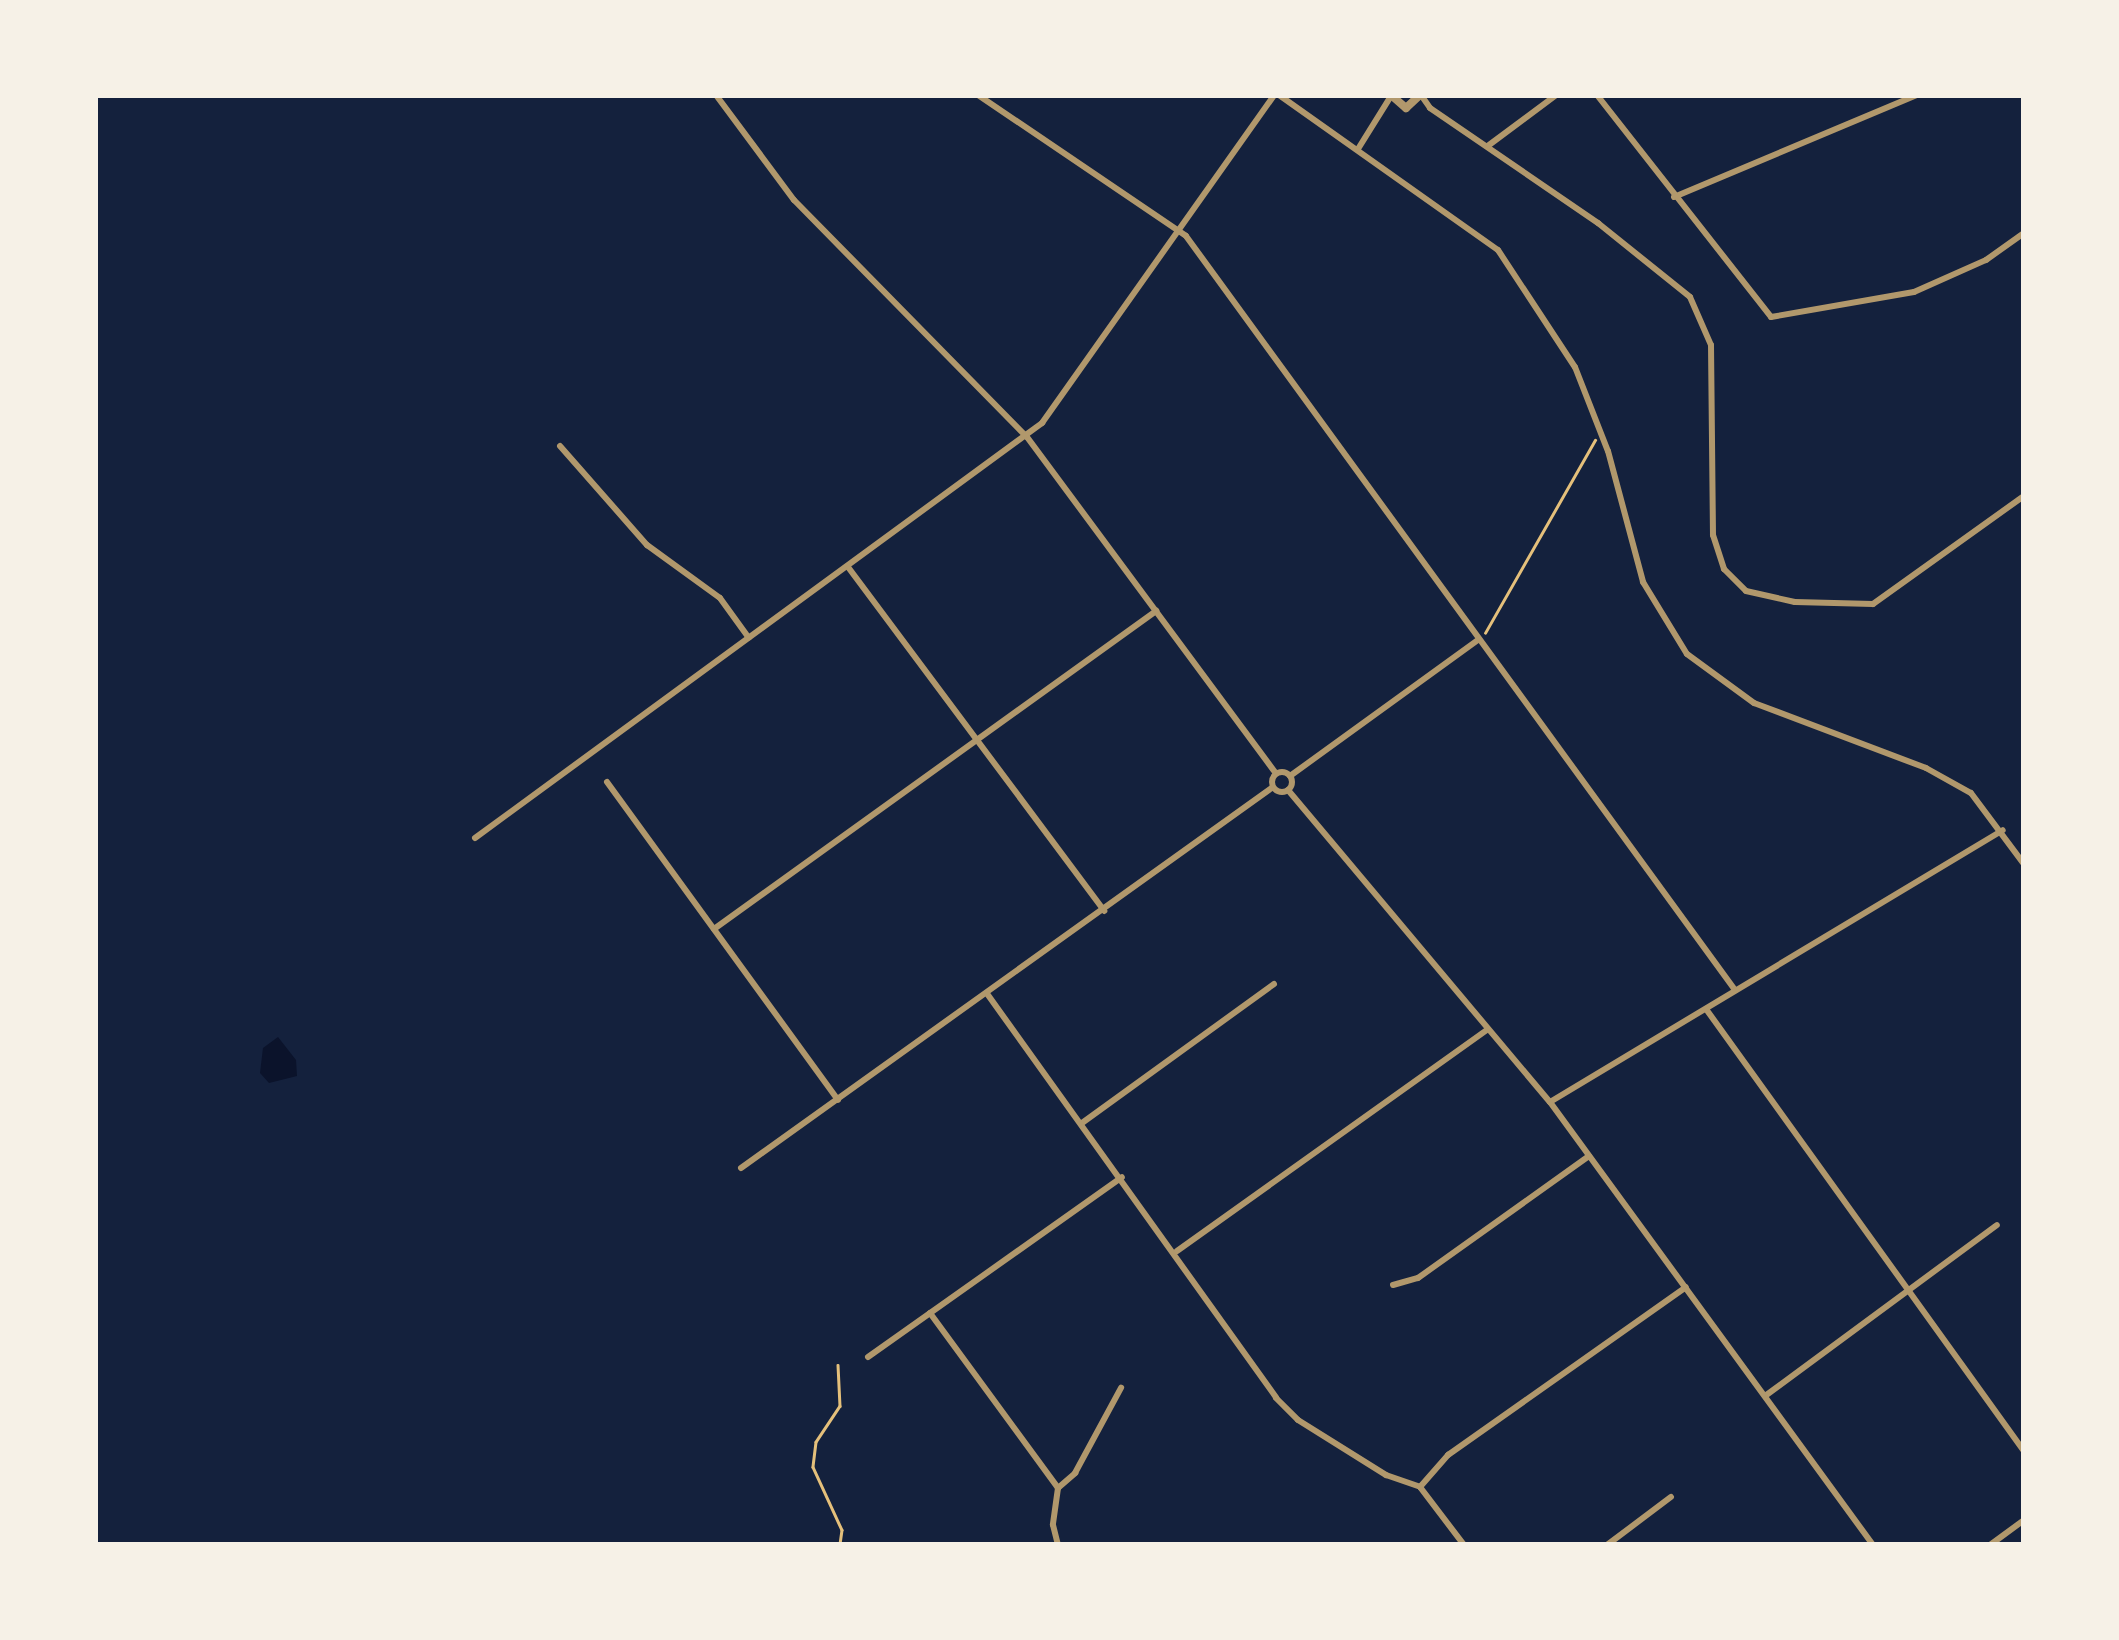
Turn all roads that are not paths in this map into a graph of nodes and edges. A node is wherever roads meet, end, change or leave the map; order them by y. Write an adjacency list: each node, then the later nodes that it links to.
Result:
1 (716, 95): 17 (street)
2 (978, 95): 15 (street)
3 (1276, 95): 13 (street); 15 (street)
4 (1420, 95): 9 (street); 10 (street)
5 (1556, 95): 12 (street)
6 (1597, 95): 14 (street)
7 (1916, 95): 14 (street)
8 (1391, 96): 9 (street); 11 (street)
9 (1408, 106): 10 (street); 11 (street)
10 (1430, 108): 12 (street)
11 (1383, 116): 13 (street)
12 (1489, 145): 19 (street)
13 (1358, 149): 30 (street)
14 (1674, 196): 16 (street)
15 (1180, 232): 17 (street); 23 (street)
16 (2024, 233)
17 (1027, 437): 20 (street); 21 (street)
18 (560, 446): 22 (street)
19 (2024, 496)
20 (848, 566): 22 (street); 24 (street)
21 (1156, 611): 24 (street); 25 (street)
22 (749, 638): 31 (street)
23 (1480, 639): 26 (street); 37 (street)
24 (976, 740): 33 (street); 34 (street)
25 (1276, 773): 26 (street); 28 (street)
26 (1290, 776): 29 (street)
27 (607, 782): 34 (street)
28 (1272, 787): 29 (street); 33 (street)
29 (1288, 790): 41 (street)
30 (2003, 830): 32 (street); 37 (street)
31 (475, 838)
32 (2024, 864)
33 (1104, 911): 38 (street)
34 (714, 929): 42 (street)
35 (2024, 977): 40 (street)
36 (1274, 984): 44 (street)
37 (1735, 990): 39 (street)
38 (988, 996): 42 (street); 44 (street)
39 (1706, 1009): 43 (street); 52 (street)
40 (2024, 1022)
41 (1488, 1029): 43 (street); 49 (street)
42 (838, 1100): 46 (street)
43 (1550, 1102): 45 (street)
44 (1082, 1123): 47 (street)
45 (1589, 1156): 50 (street); 51 (street)
46 (741, 1168)
47 (1122, 1177): 49 (street); 53 (street)
48 (1997, 1225): 52 (street)
49 (1177, 1251): 58 (street)
50 (1394, 1285)
51 (1686, 1287): 56 (street); 58 (street)
52 (1909, 1290): 56 (street); 57 (street)
53 (930, 1313): 54 (street); 59 (street)
54 (868, 1358)
55 (1120, 1388): 59 (street)
56 (1765, 1396): 65 (street)
57 (2024, 1451)
58 (1420, 1487): 63 (street)
59 (1058, 1488): 62 (street)
60 (1672, 1497): 64 (street)
61 (2024, 1520): 66 (street)
62 (1058, 1545)
63 (1464, 1545)
64 (1608, 1545)
65 (1874, 1545)
66 (1990, 1545)

